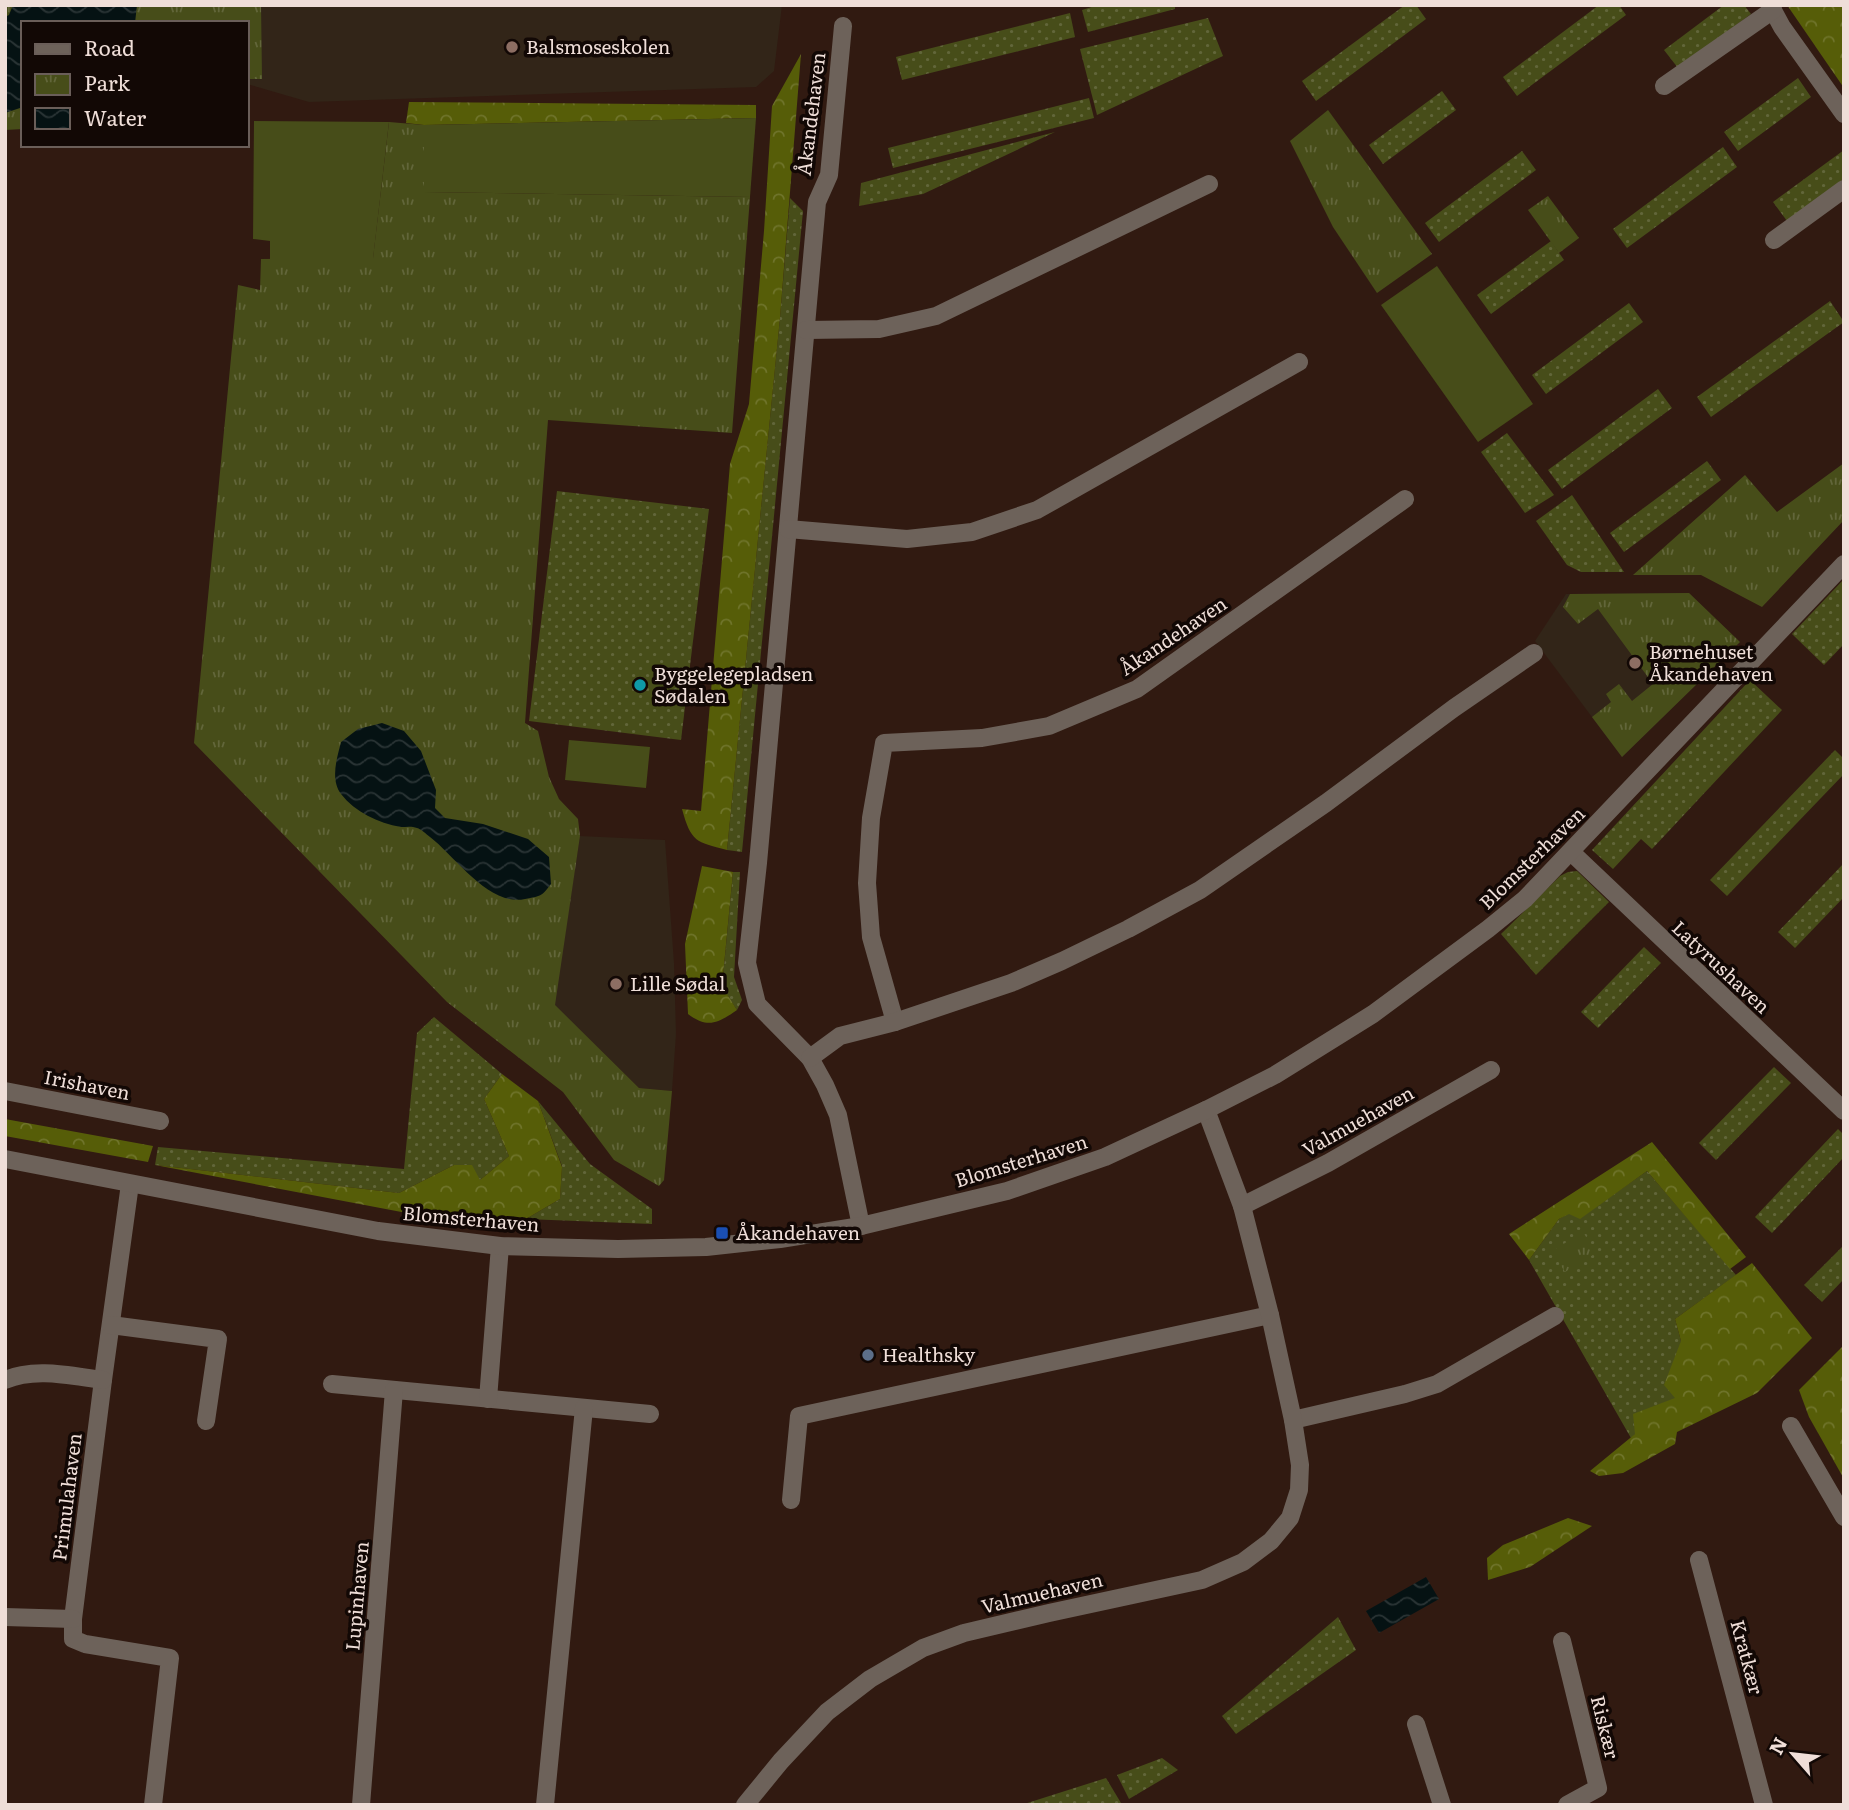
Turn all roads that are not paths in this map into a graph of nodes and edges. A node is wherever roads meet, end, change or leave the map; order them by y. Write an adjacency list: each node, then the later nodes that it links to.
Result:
1 (1771, 8): 3 (street); 4 (street)
2 (843, 26): 8 (street, Åkandehaven)
3 (1664, 86)
4 (1844, 114)
5 (1209, 184): 8 (street)
6 (1844, 189): 7 (street)
7 (1774, 240)
8 (806, 330): 11 (street, Åkandehaven)
9 (1299, 362): 11 (street)
10 (1405, 499): 15 (street, Åkandehaven)
11 (788, 529): 16 (street, Åkandehaven)
12 (1844, 564): 14 (street, Blomsterhaven)
13 (1534, 653): 15 (street)
14 (1571, 852): 19 (street, Blomsterhaven); 20 (street, Latyrushaven)
15 (895, 1023): 16 (street)
16 (810, 1058): 25 (street, Åkandehaven)
17 (1491, 1070): 24 (street, Valmuehaven)
18 (5, 1091): 21 (street, Irishaven)
19 (1206, 1110): 24 (street, Valmuehaven); 25 (street, Blomsterhaven)
20 (1844, 1111)
21 (160, 1121)
22 (5, 1159): 23 (street, Blomsterhaven)
23 (130, 1184): 26 (street, Blomsterhaven); 29 (street, Primulahaven)
24 (1242, 1206): 27 (street, Valmuehaven)
25 (861, 1226): 26 (street, Blomsterhaven)
26 (500, 1246): 34 (street)
27 (1270, 1315): 37 (street, Valmuehaven); 40 (street)
28 (1555, 1316): 37 (street)
29 (111, 1325): 31 (street, Primulahaven); 38 (street)
30 (5, 1380): 31 (street)
31 (103, 1380): 44 (street, Primulahaven)
32 (332, 1384): 33 (street)
33 (394, 1390): 34 (street); 48 (street, Lupinhaven)
34 (488, 1399): 35 (street)
35 (584, 1408): 36 (street); 49 (street)
36 (650, 1415)
37 (1293, 1420): 50 (street, Valmuehaven)
38 (206, 1421)
39 (1791, 1426): 41 (street)
40 (791, 1500)
41 (1844, 1517)
42 (1699, 1560): 53 (street, Kratkær)
43 (5, 1617): 44 (street)
44 (73, 1619): 47 (street)
45 (1562, 1641): 52 (street, Riskær)
46 (1416, 1724): 51 (street)
47 (153, 1805)
48 (361, 1805)
49 (545, 1805)
50 (745, 1805)
51 (1442, 1805)
52 (1567, 1805)
53 (1764, 1805)

